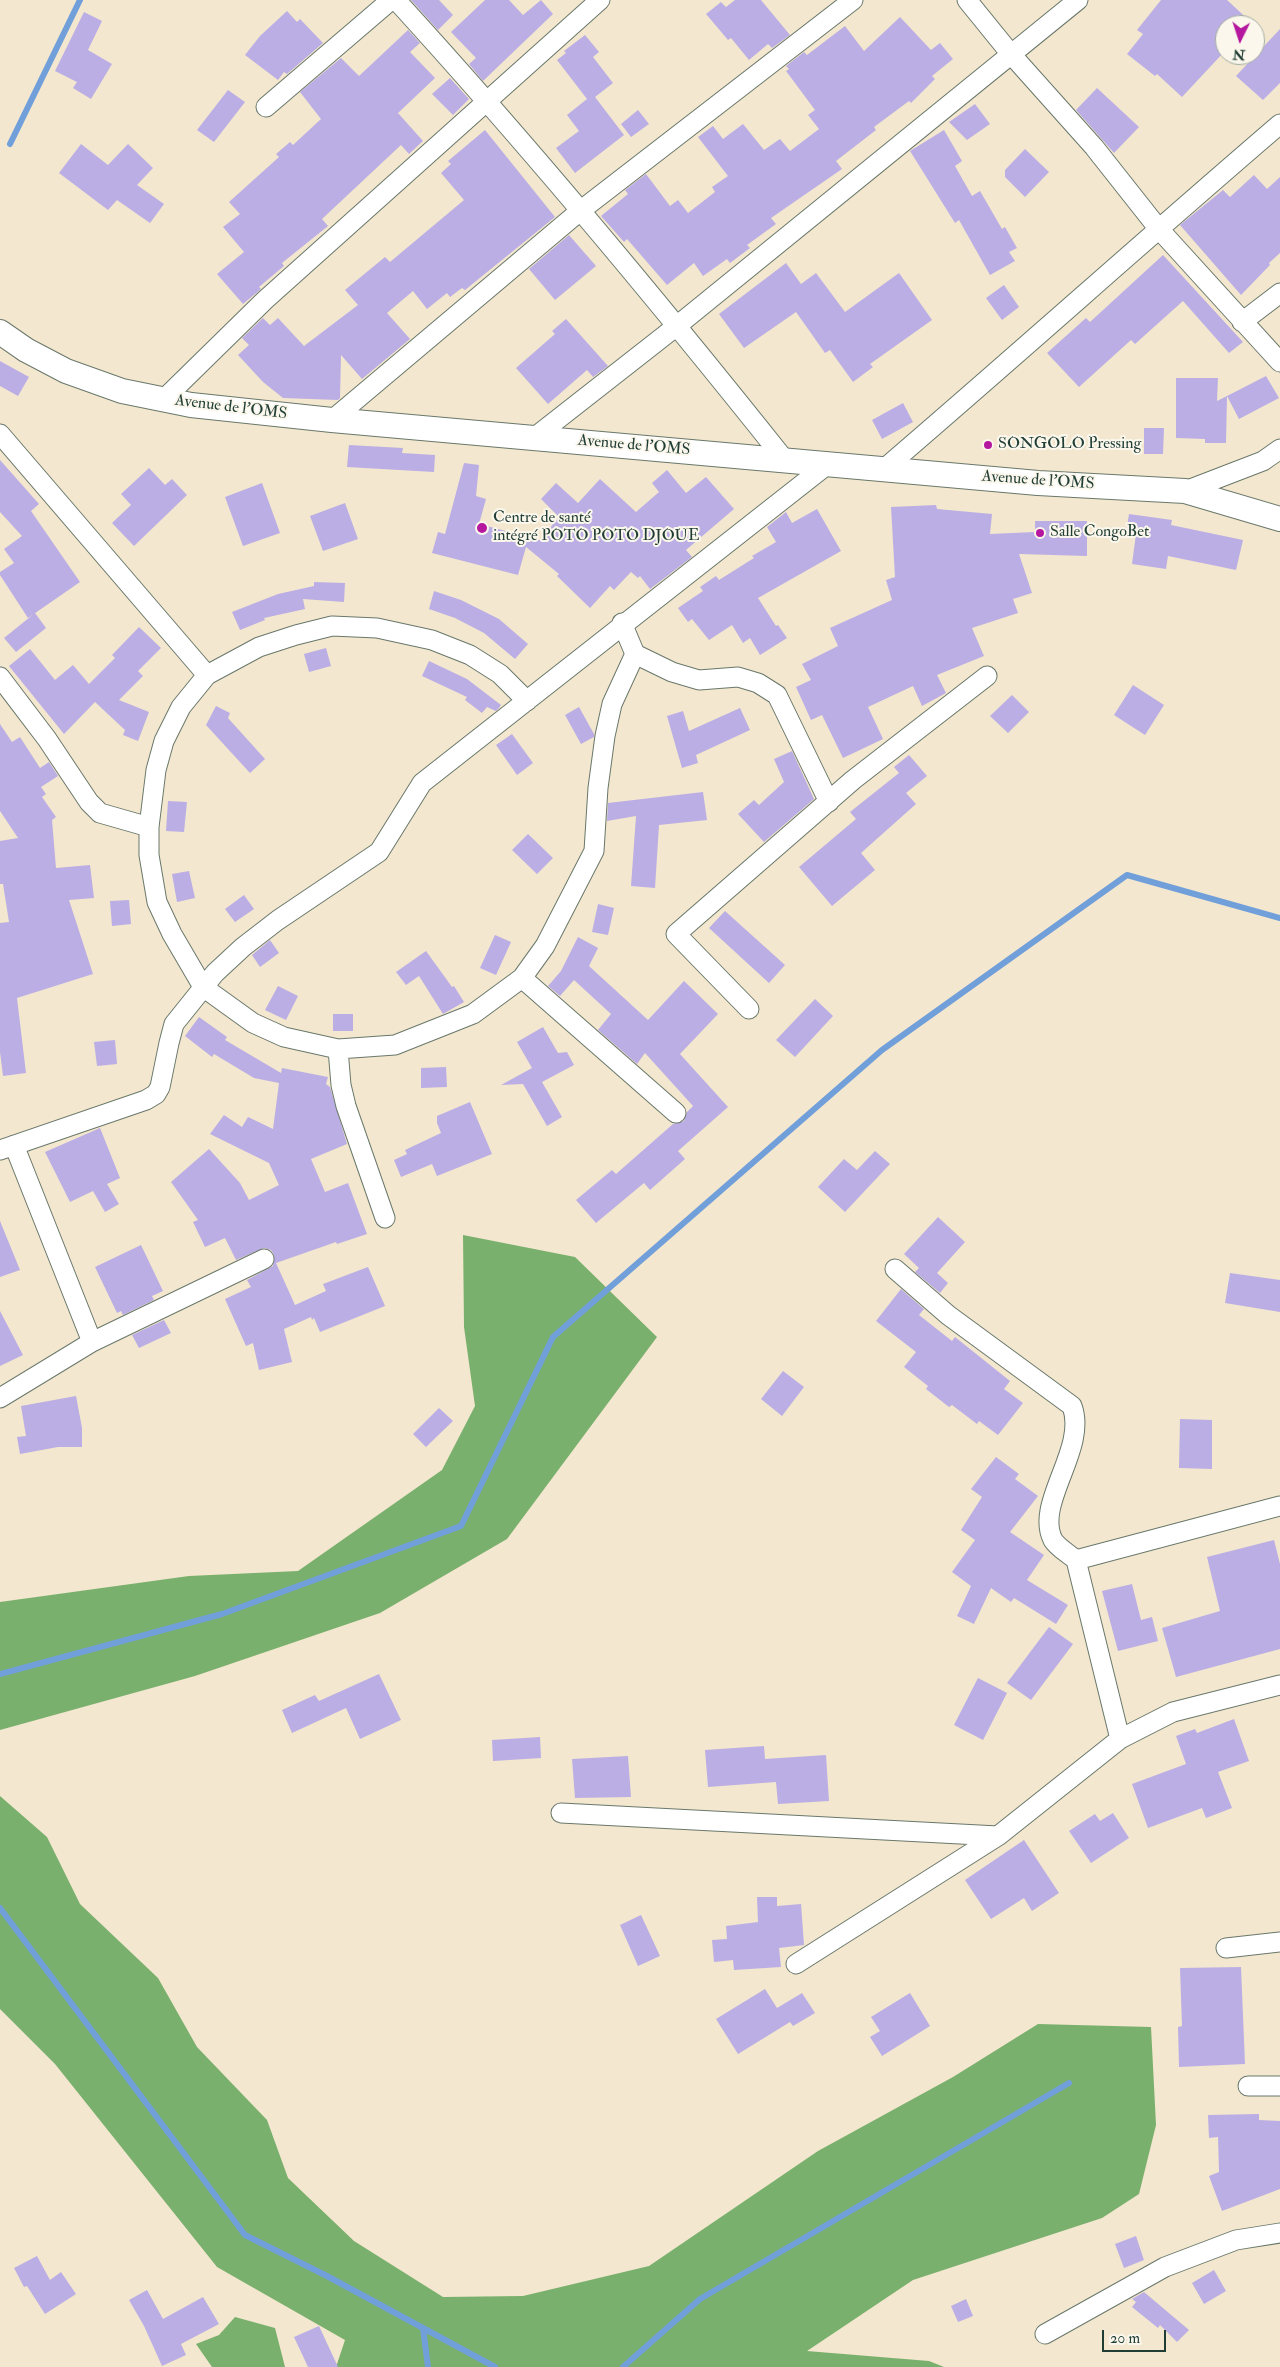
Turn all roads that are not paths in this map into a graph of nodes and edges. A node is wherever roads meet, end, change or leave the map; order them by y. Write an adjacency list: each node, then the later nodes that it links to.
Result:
1 (391, 0): 9 (street)
2 (396, 0): 8 (street)
3 (600, 0): 8 (street)
4 (853, 0): 11 (street)
5 (967, 0): 7 (street)
6 (1078, 0): 7 (street)
7 (1010, 53): 12 (street); 15 (street)
8 (488, 101): 11 (street); 18 (street)
9 (266, 107)
10 (1280, 124): 12 (street)
11 (580, 211): 15 (street); 19 (street)
12 (1158, 228): 14 (street); 25 (street)
13 (1280, 293): 14 (street)
14 (1242, 322): 17 (street)
15 (678, 325): 21 (street); 23 (street)
16 (0, 332): 18 (street, Avenue de l'OMS)
17 (1280, 362)
18 (163, 400): 19 (street, Avenue de l'OMS)
19 (332, 420): 21 (street, Avenue de l'OMS)
20 (0, 434): 30 (street)
21 (535, 437): 23 (street, Avenue de l'OMS)
22 (1280, 449): 26 (street)
23 (784, 459): 24 (street, Avenue de l'OMS)
24 (828, 464): 25 (street, Avenue de l'OMS); 28 (street)
25 (884, 468): 26 (street, Avenue de l'OMS)
26 (1185, 491): 27 (street, Avenue de l'OMS)
27 (1280, 519)
28 (622, 623): 29 (street); 33 (street)
29 (635, 654): 34 (street); 36 (street)
30 (207, 675): 33 (street); 35 (street)
31 (987, 676): 34 (street)
32 (0, 677): 35 (street)
33 (528, 702): 37 (street)
34 (829, 802): 38 (street)
35 (150, 827): 37 (street)
36 (522, 978): 39 (street); 40 (street)
37 (203, 987): 39 (street); 41 (street)
38 (749, 1009)
39 (338, 1049): 42 (street)
40 (676, 1112)
41 (7, 1147): 45 (street)
42 (385, 1218)
43 (264, 1259): 45 (street)
44 (894, 1269): 48 (street)
45 (92, 1342): 46 (street)
46 (0, 1398)
47 (1280, 1506): 48 (street)
48 (1076, 1560): 50 (street)
49 (1280, 1685): 50 (street)
50 (1120, 1739): 52 (street)
51 (561, 1813): 52 (street)
52 (998, 1836): 55 (street)
53 (1280, 1942): 54 (street)
54 (1226, 1948)
55 (796, 1964)
56 (1248, 2086): 57 (street)
57 (1280, 2086)
58 (1280, 2233): 59 (street)
59 (1044, 2334)

